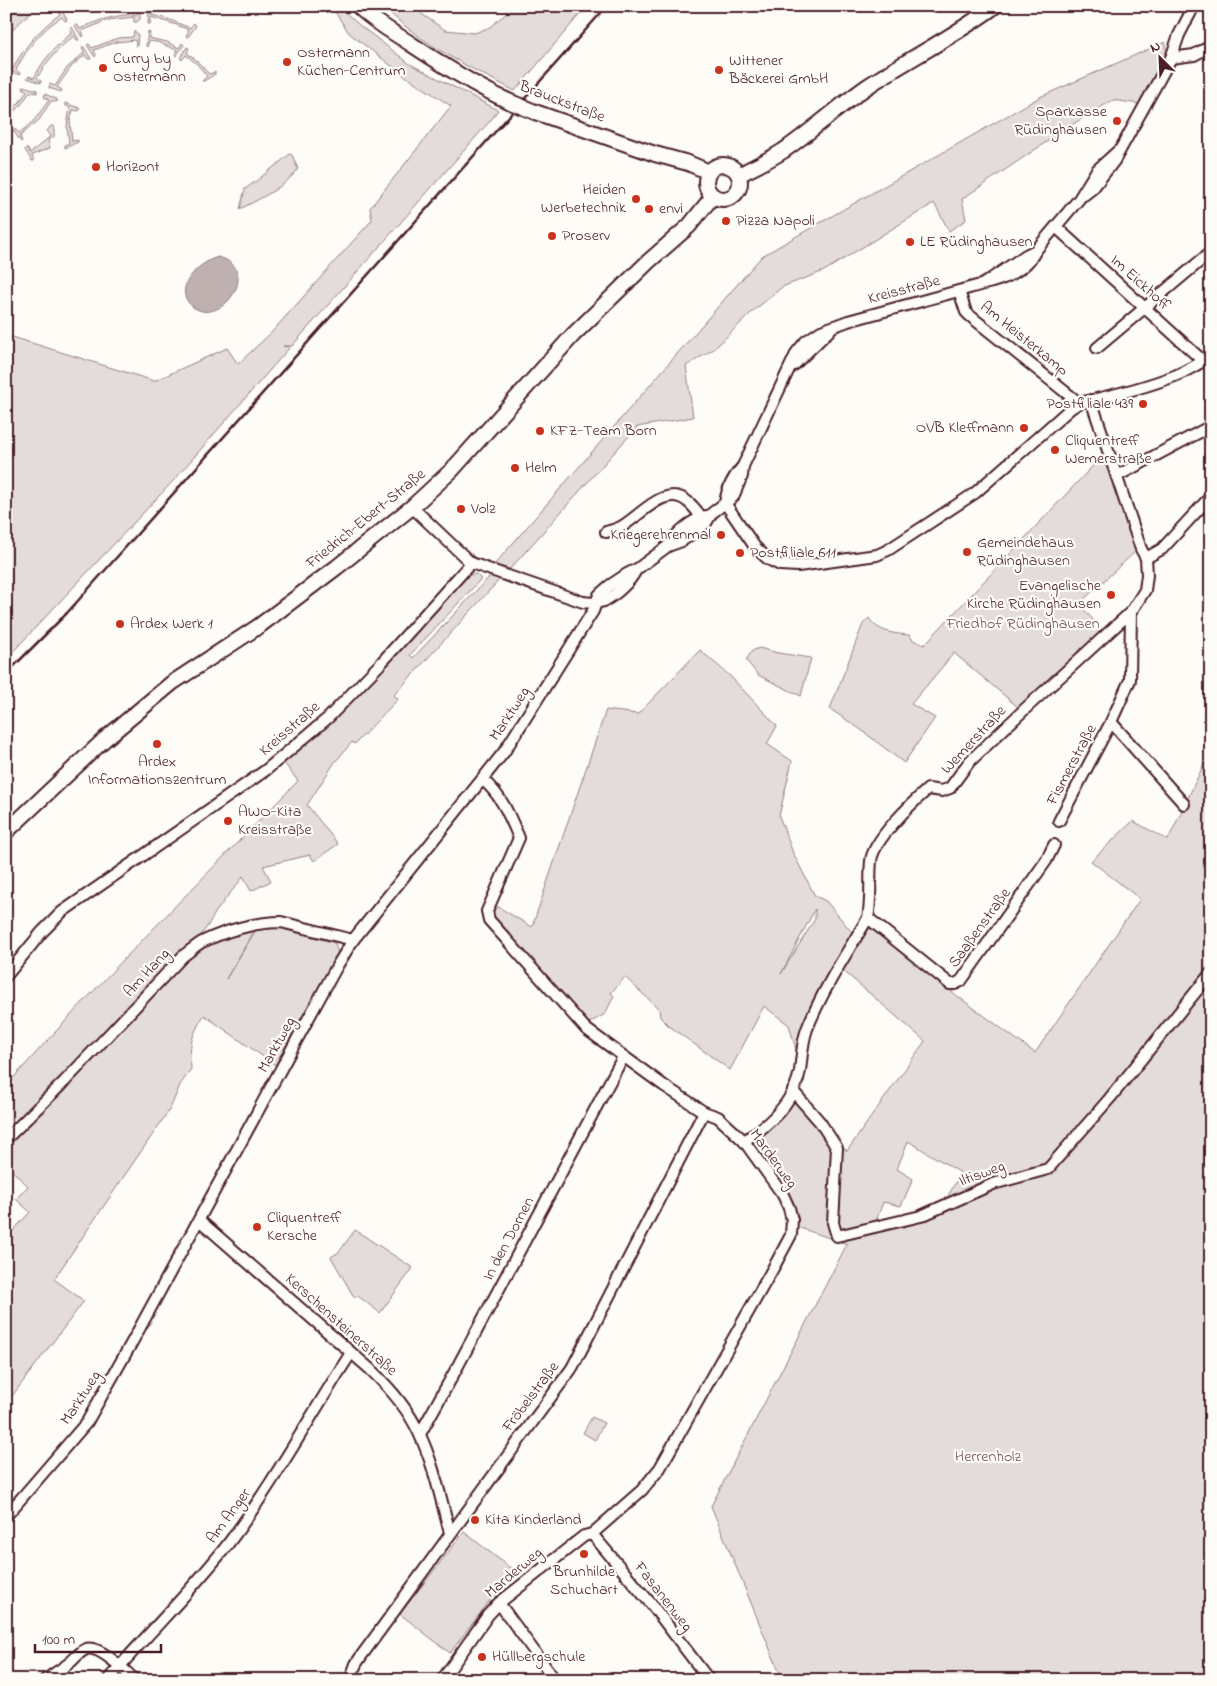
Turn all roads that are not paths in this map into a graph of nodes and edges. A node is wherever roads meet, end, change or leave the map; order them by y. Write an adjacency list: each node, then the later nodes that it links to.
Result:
1 (358, 6): 5 (street, Brauckstraße)
2 (373, 6): 5 (street, Brauckstraße)
3 (995, 6): 9 (street)
4 (1194, 6): 7 (street, Kreisstraße)
5 (411, 44): 8 (street, Brauckstraße, bridge)
6 (1208, 48): 7 (street)
7 (1172, 58): 11 (street, Kreisstraße)
8 (709, 172): 9 (street); 10 (street)
9 (739, 175): 10 (street)
10 (713, 196): 23 (street, Friedrich-Ebert-Straße)
11 (1056, 227): 13 (street, Kreisstraße); 14 (street, Im Eickhoff)
12 (1211, 252): 14 (street)
13 (959, 291): 18 (street, Am Heisterkamp); 22 (street, Kreisstraße)
14 (1145, 308): 15 (street); 16 (street, Im Eickhoff)
15 (1096, 348)
16 (1207, 358): 17 (street)
17 (1091, 400): 18 (street); 20 (street, Wemerstraße)
18 (1080, 403): 22 (street)
19 (1211, 426): 20 (street)
20 (1117, 476): 26 (street, Wemerstraße)
21 (1211, 496): 26 (street)
22 (725, 503): 24 (street)
23 (412, 507): 27 (street); 34 (street, Friedrich-Ebert-Straße)
24 (703, 520): 25 (street); 28 (street)
25 (606, 532)
26 (1146, 558): 29 (street, Wemerstraße)
27 (471, 563): 28 (street); 39 (street, Kreisstraße)
28 (596, 602): 31 (street, Marktweg)
29 (1131, 612): 30 (street, Fismerstraße); 36 (street, Wemerstraße)
30 (1111, 722): 32 (street, Fismerstraße); 33 (street, Fismerstraße)
31 (483, 780): 37 (street, Marktweg); 40 (street, Marderweg)
32 (1184, 804)
33 (1059, 821)
34 (6, 832)
35 (1054, 845): 36 (street, Saaßenstraße)
36 (868, 918): 41 (street, Wemerstraße)
37 (353, 940): 43 (street, Am Hang); 45 (street, Marktweg)
38 (1211, 973): 41 (street, Iltisweg)
39 (6, 976)
40 (623, 1056): 42 (street, Marderweg); 47 (street, In den Dornen)
41 (793, 1091): 44 (street, Wemerstraße)
42 (704, 1112): 44 (street, Marderweg); 49 (street, Fröbelstraße)
43 (6, 1139)
44 (744, 1141): 50 (street, Marderweg)
45 (198, 1220): 46 (street, Kerschensteinerstraße); 48 (street, Marktweg)
46 (351, 1353): 47 (street, Kerschensteinerstraße); 52 (street, Am Anger)
47 (420, 1434): 49 (street, Kerschensteinerstraße)
48 (6, 1516)
49 (450, 1533): 56 (street, Fröbelstraße)
50 (592, 1534): 51 (street, Marderweg); 59 (street, Fasanenweg)
51 (498, 1603): 57 (street, Marderweg); 58 (street)
52 (120, 1666): 53 (street); 54 (street, Am Anger); 55 (street)
53 (45, 1680)
54 (108, 1680)
55 (135, 1680)
56 (350, 1680)
57 (442, 1680)
58 (555, 1680)
59 (709, 1680)

